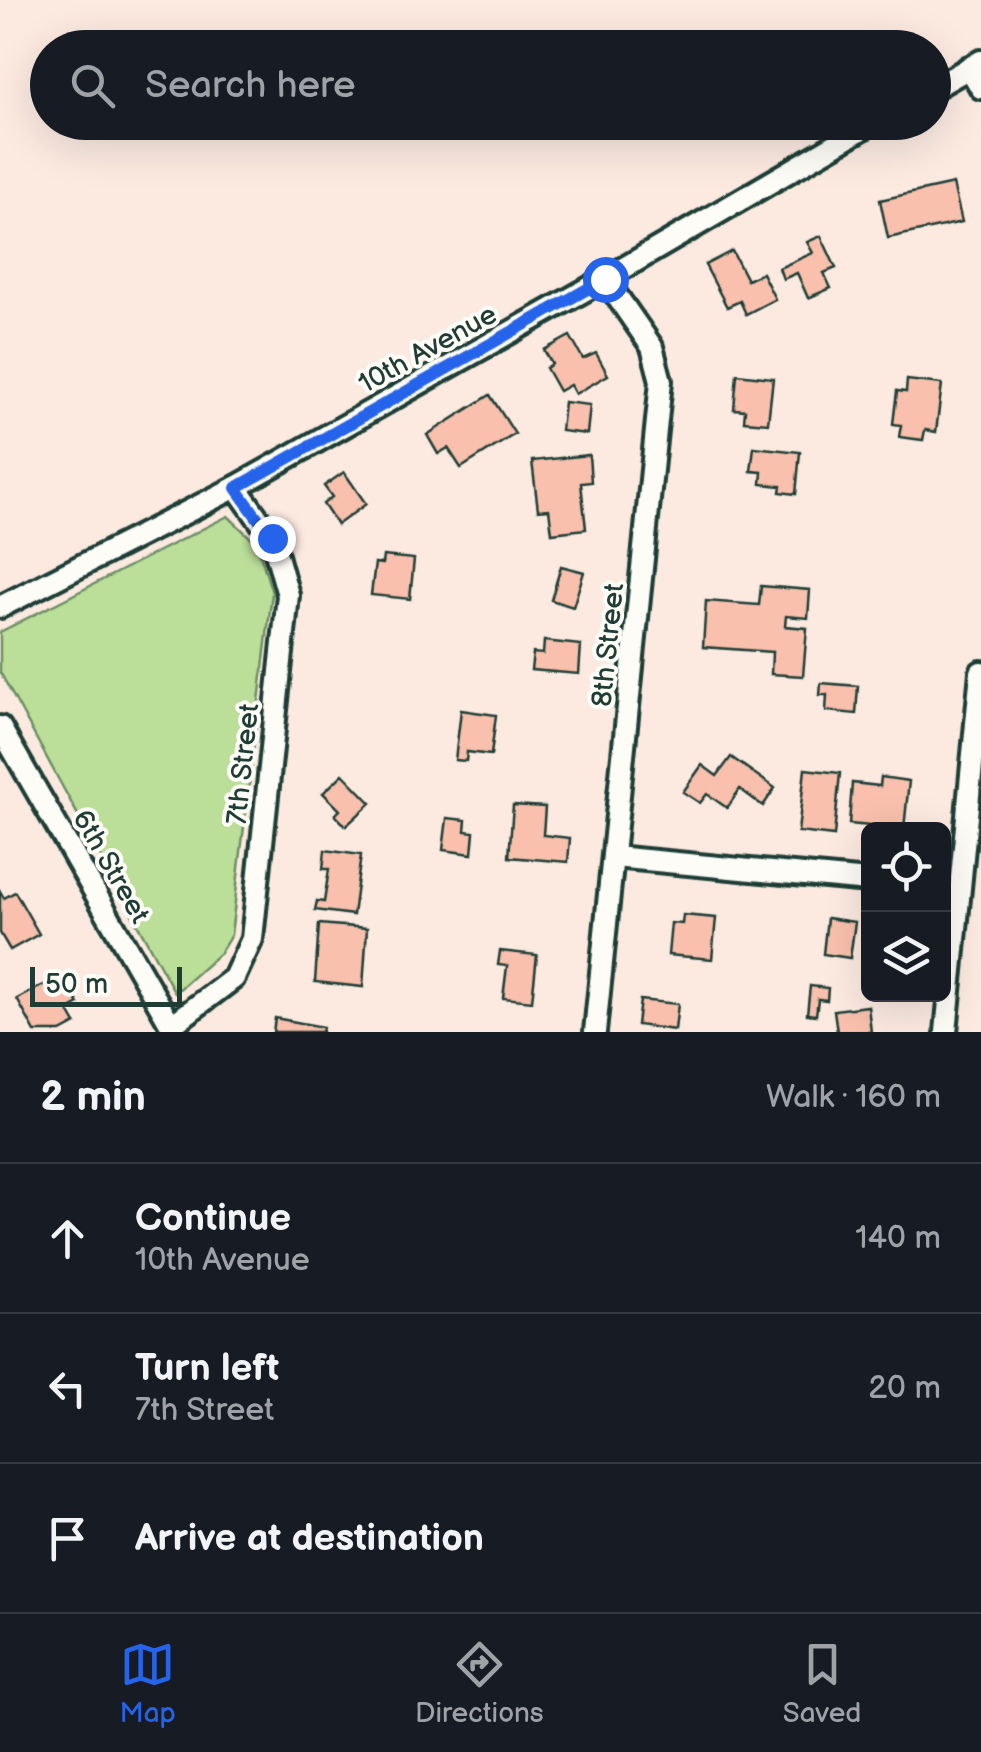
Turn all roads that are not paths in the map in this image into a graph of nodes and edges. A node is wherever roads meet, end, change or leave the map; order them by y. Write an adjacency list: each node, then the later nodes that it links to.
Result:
1 (975, 64): 2 (street); 3 (street)
2 (951, 78)
3 (981, 88)
4 (843, 140): 5 (street, 10th Avenue)
5 (605, 279): 6 (street, 10th Avenue); 10 (street, 8th Street)
6 (236, 488): 7 (street, 10th Avenue); 13 (street, 7th Street)
7 (0, 607)
8 (981, 672): 12 (street)
9 (0, 727): 13 (street, 6th Street)
10 (614, 857): 11 (street); 14 (street, 8th Street)
11 (861, 880)
12 (952, 888): 15 (street)
13 (173, 1028)
14 (595, 1032)
15 (946, 1032)

